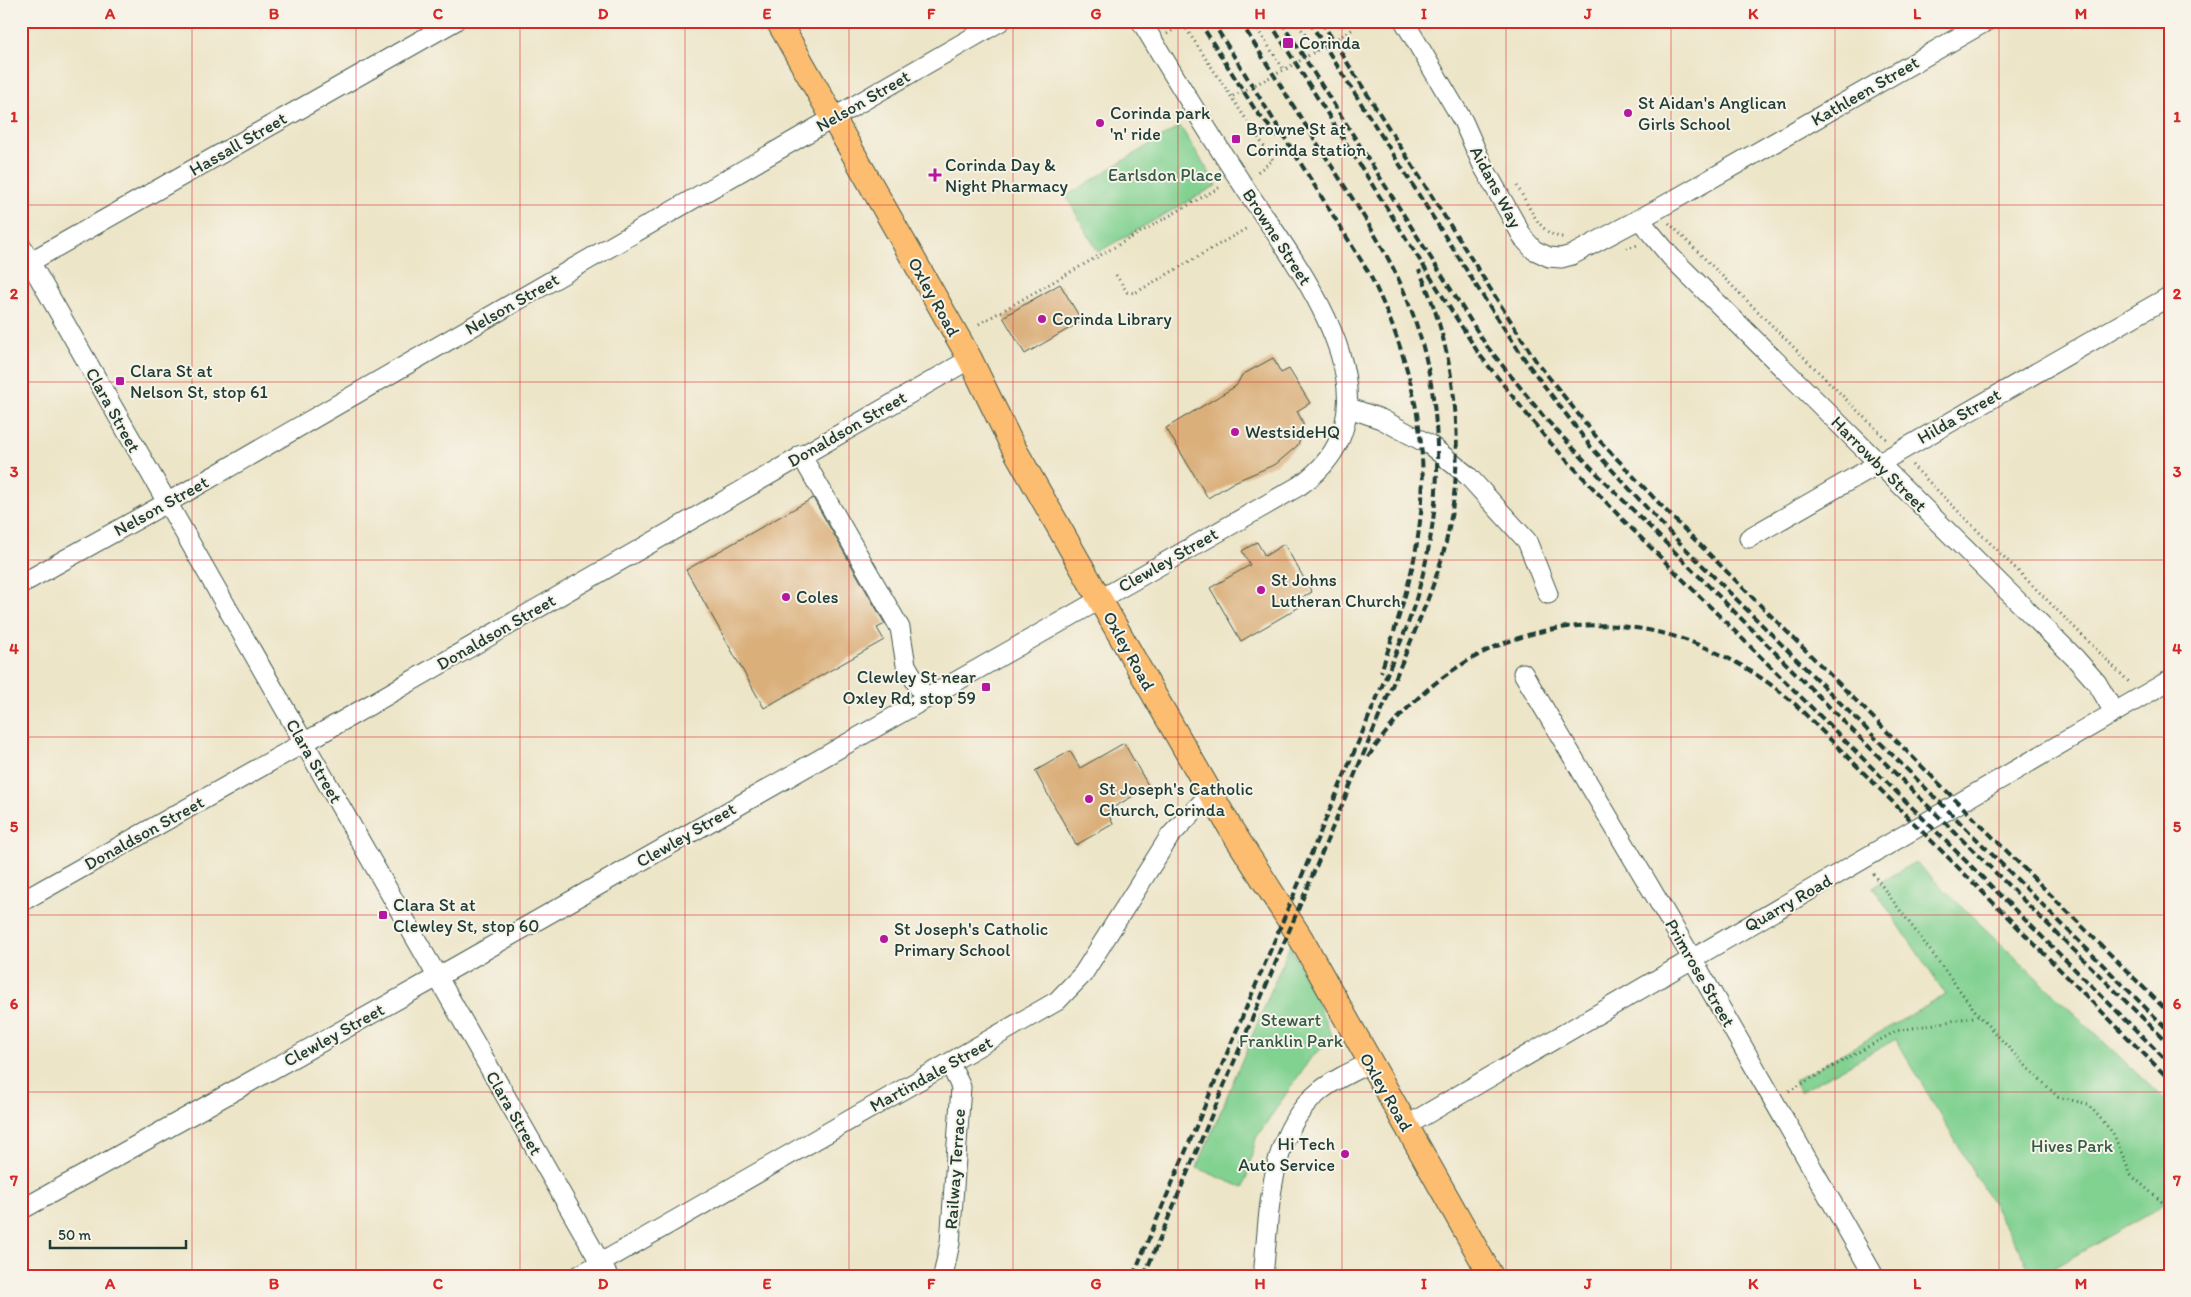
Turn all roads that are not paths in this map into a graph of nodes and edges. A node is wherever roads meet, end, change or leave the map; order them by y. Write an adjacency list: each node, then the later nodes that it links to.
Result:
1 (455, 21): 9 (street, Hassall Street)
2 (778, 21): 7 (main road, Oxley Road)
3 (1001, 21): 7 (street, Nelson Street)
4 (1141, 21): 12 (street, Browne Street)
5 (1404, 21): 8 (street, Aidans Way)
6 (1987, 21): 8 (street, Kathleen Street)
7 (833, 119): 11 (main road, Oxley Road); 16 (street, Nelson Street)
8 (1639, 219): 15 (street, Harrowby Street)
9 (24, 259): 16 (street, Clara Street)
10 (2170, 296): 15 (street, Hilda Street)
11 (970, 359): 14 (street, Donaldson Street); 20 (main road, Oxley Road)
12 (1347, 407): 13 (street, Browne Street); 19 (street)
13 (1337, 443): 20 (street, Clewley Street)
14 (800, 455): 23 (street); 25 (street, Donaldson Street)
15 (1879, 463): 17 (street, Hilda Street); 24 (street, Harrowby Street)
16 (166, 503): 18 (street, Nelson Street); 25 (street, Clara Street)
17 (1749, 538)
18 (21, 584)
19 (1548, 594)
20 (1100, 599): 23 (street, Clewley Street); 26 (main road, Oxley Road)
21 (1523, 673): 28 (street, Primrose Street)
22 (2170, 680): 24 (street, Quarry Road)
23 (925, 698): 29 (street, Clewley Street)
24 (2114, 712): 28 (street, Quarry Road)
25 (304, 743): 27 (street, Donaldson Street); 29 (street, Clara Street)
26 (1211, 794): 30 (main road, Oxley Road); 31 (street, Martindale Street)
27 (21, 902)
28 (1692, 958): 32 (street, Quarry Road); 39 (street, Primrose Street)
29 (436, 978): 33 (street, Clewley Street); 34 (street, Clara Street)
30 (1370, 1063): 32 (main road, Oxley Road); 37 (street)
31 (950, 1064): 34 (street, Martindale Street); 36 (street, Railway Terrace)
32 (1406, 1126): 38 (main road, Oxley Road)
33 (21, 1210)
34 (604, 1269): 35 (street, Martindale Street)
35 (578, 1276)
36 (944, 1276)
37 (1263, 1276)
38 (1491, 1276)
39 (1874, 1276)

